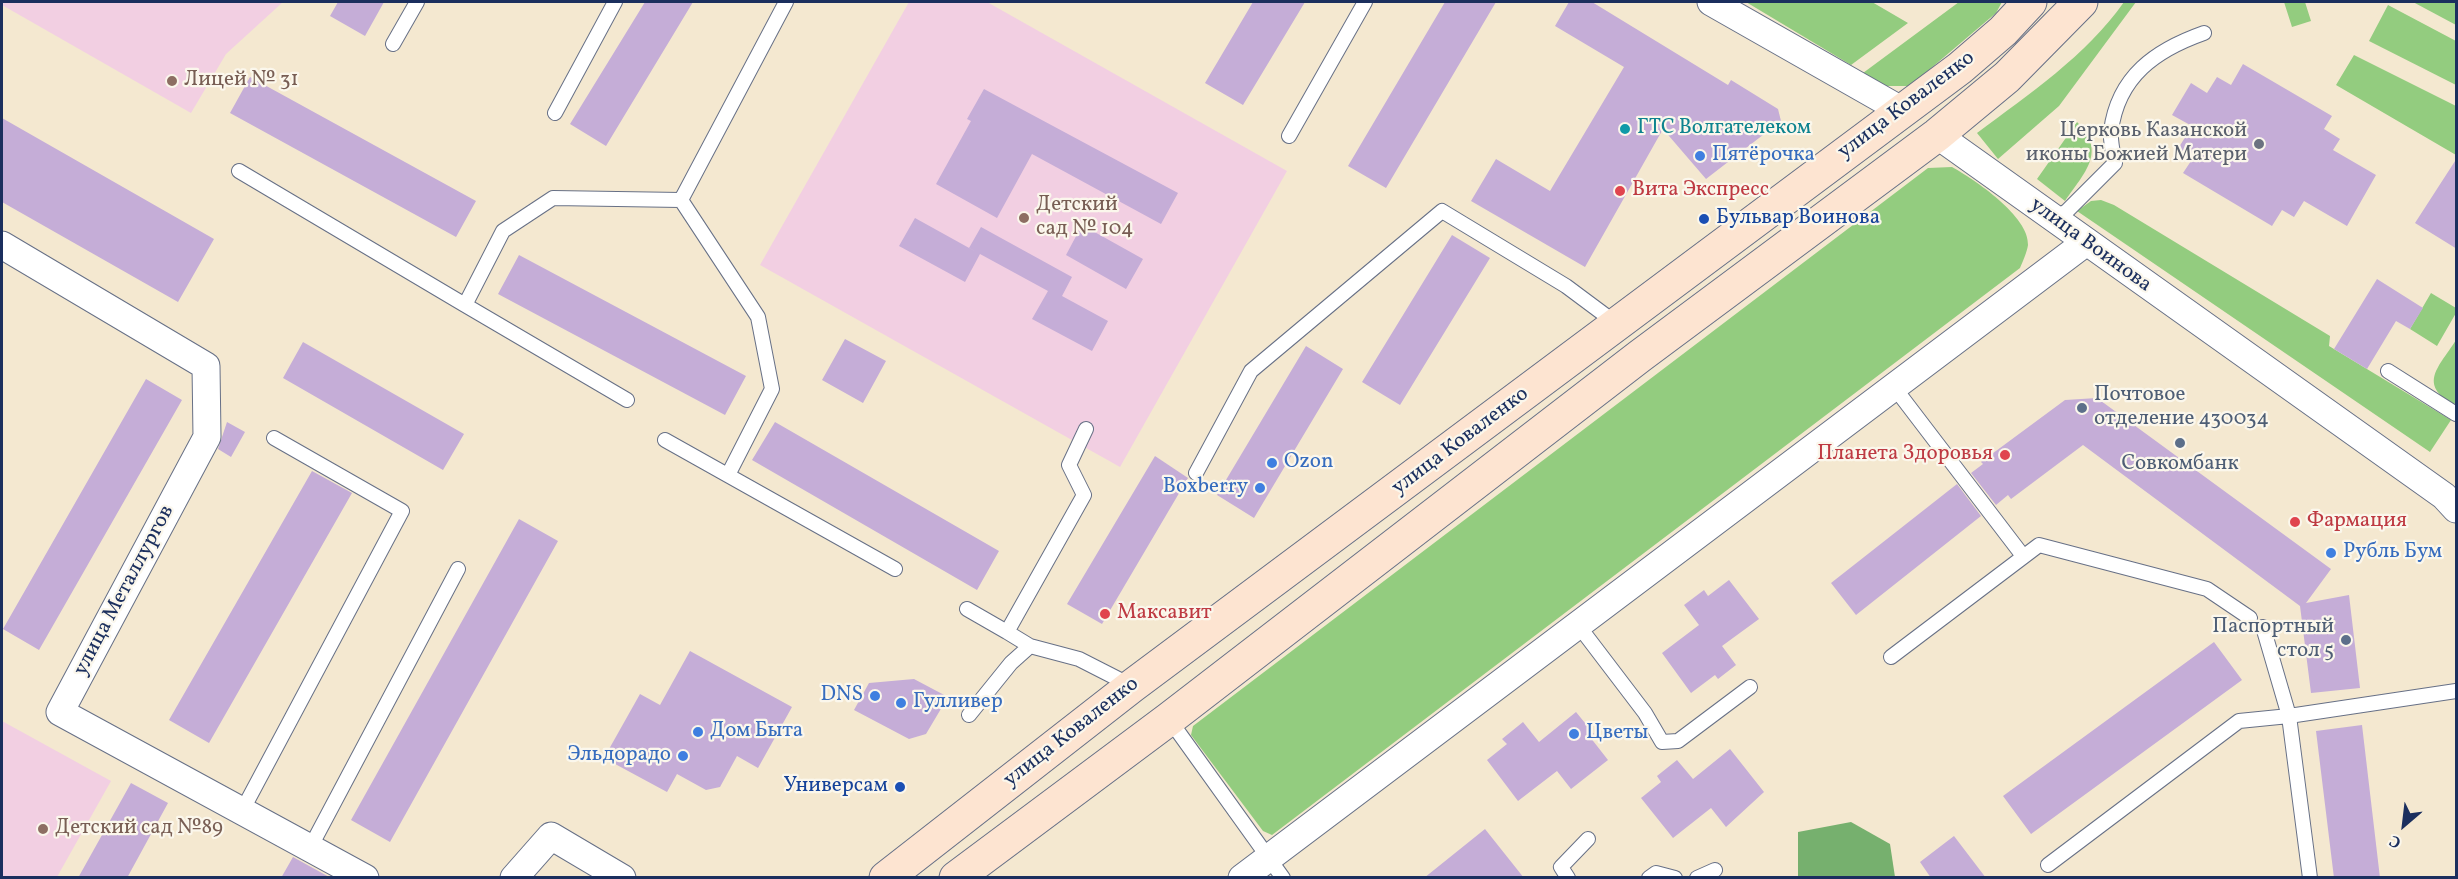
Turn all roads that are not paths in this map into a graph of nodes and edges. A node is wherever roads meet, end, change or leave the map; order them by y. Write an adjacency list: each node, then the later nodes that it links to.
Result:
1 (417, 2): 9 (lane)
2 (615, 2): 11 (lane)
3 (786, 2): 15 (lane)
4 (1365, 2): 13 (lane)
5 (1711, 2): 10 (street, улица Воинова)
6 (2030, 2): 10 (main road, улица Коваленко)
7 (2067, 6): 12 (main road, улица Коваленко)
8 (2204, 33): 16 (lane)
9 (393, 44)
10 (1901, 110): 12 (main road, улица Воинова); 20 (main road, улица Коваленко)
11 (555, 113)
12 (1937, 135): 16 (street, улица Воинова); 21 (main road, улица Коваленко)
13 (1289, 136)
14 (239, 171): 19 (lane)
15 (681, 200): 19 (lane); 30 (lane)
16 (2053, 219): 17 (street, улица Воинова)
17 (2085, 243): 23 (street); 31 (street, улица Воинова)
18 (2, 245): 48 (street, улица Металлургов)
19 (465, 305): 24 (lane)
20 (1618, 325): 21 (main road); 29 (lane); 42 (main road, улица Коваленко)
21 (1640, 356): 47 (main road, улица Коваленко)
22 (2388, 371): 25 (lane)
23 (1894, 387): 32 (lane); 37 (street)
24 (627, 400)
25 (2457, 414)
26 (1086, 429): 39 (lane)
27 (274, 438): 48 (lane)
28 (664, 440): 30 (lane)
29 (1196, 473)
30 (728, 476): 34 (lane)
31 (2457, 509)
32 (2023, 556): 36 (lane); 41 (lane)
33 (458, 569): 50 (lane)
34 (895, 569)
35 (967, 609): 39 (lane)
36 (2250, 618)
37 (1578, 624): 43 (lane); 52 (street)
38 (2263, 627): 46 (lane)
39 (1008, 632): 40 (lane)
40 (1030, 646): 42 (lane); 45 (lane)
41 (1891, 657)
42 (1132, 686): 47 (main road); 57 (main road, улица Коваленко)
43 (1750, 687)
44 (2457, 691): 46 (lane)
45 (969, 715)
46 (2289, 716): 51 (lane); 64 (lane)
47 (1169, 719): 52 (lane); 58 (main road, улица Коваленко)
48 (242, 811): 50 (street, улица Металлургов)
49 (1588, 839): 60 (lane)
50 (310, 848): 54 (street, улица Металлургов)
51 (2048, 865)
52 (1276, 867): 59 (street)
53 (1715, 870): 63 (lane)
54 (365, 878)
55 (514, 878): 56 (street)
56 (622, 878)
57 (886, 878)
58 (956, 878)
59 (1242, 878)
60 (1568, 878)
61 (1649, 878): 62 (lane)
62 (1675, 878)
63 (1697, 878)
64 (2310, 878)

